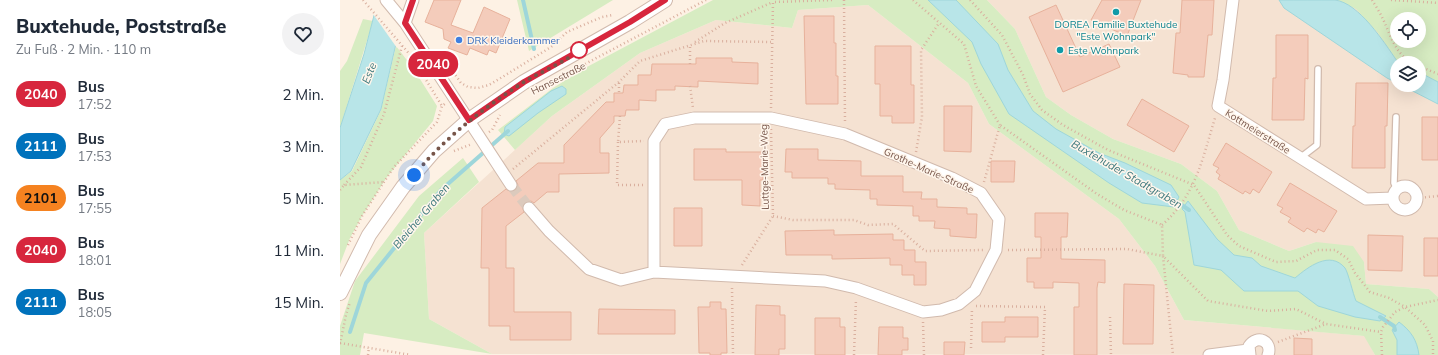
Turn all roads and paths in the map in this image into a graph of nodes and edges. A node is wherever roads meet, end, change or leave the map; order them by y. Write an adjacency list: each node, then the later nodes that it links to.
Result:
1 (363, 0): 20 (path)
2 (386, 0): 16 (street)
3 (413, 0): 16 (street)
4 (665, 0): 39 (street, Hansestraße)
5 (706, 0): 26 (path, Hansestraße)
6 (834, 0): 13 (path)
7 (844, 0): 41 (path)
8 (913, 0): 17 (path)
9 (970, 0): 51 (path)
10 (1233, 0): 33 (street, Kottmeierstraße)
11 (1372, 0): 22 (path)
12 (1391, 0): 14 (path)
13 (772, 2): 18 (path, Luttge-Marie-Weg); 19 (path)
14 (1438, 4)
15 (620, 14): 21 (path)
16 (405, 23): 39 (street)
17 (939, 23): 40 (path); 47 (path)
18 (771, 42): 19 (path); 38 (path, Luttge-Marie-Weg)
19 (690, 45): 24 (path); 30 (path)
20 (402, 46): 23 (path); 49 (path)
21 (440, 53)
22 (1404, 56)
23 (413, 59)
24 (690, 64)
25 (417, 66): 49 (path)
26 (580, 67)
27 (1318, 69): 46 (lane)
28 (1426, 69): 29 (path)
29 (1438, 74)
30 (618, 82): 32 (path); 48 (path)
31 (690, 86): 37 (path)
32 (619, 93)
33 (1218, 106): 46 (street, Kottmeierstraße); 51 (path)
34 (500, 114): 42 (path)
35 (620, 116): 44 (path)
36 (1396, 117): 54 (lane)
37 (694, 118): 38 (street, Grothe-Marie-Straße); 43 (street, Grothe-Marie-Straße)
38 (771, 118): 41 (street, Grothe-Marie-Straße); 58 (path, Luttge-Marie-Weg)
39 (469, 120): 42 (street); 65 (street, Hansestraße)
40 (1000, 125): 53 (path); 59 (path)
41 (845, 134): 47 (street, Grothe-Marie-Straße)
42 (482, 139): 45 (path); 48 (street)
43 (654, 141): 44 (path); 50 (street)
44 (618, 142): 50 (path)
45 (449, 155)
46 (1300, 158): 54 (street, Kottmeierstraße)
47 (914, 163): 53 (street, Grothe-Marie-Straße)
48 (508, 180)
49 (344, 185): 52 (path)
50 (654, 185): 62 (street)
51 (1194, 185): 59 (path); 67 (path)
52 (340, 190)
53 (981, 193): 60 (street, Grothe-Marie-Straße)
54 (1395, 194): 56 (street, Kottmeierstraße); 56 (street)
55 (1438, 196): 56 (path)
56 (1417, 198)
57 (529, 208): 62 (street, Grothe-Marie-Straße)
58 (773, 216): 60 (path, Luttge-Marie-Weg); 63 (path, Luttge-Marie-Weg)
59 (1162, 225): 61 (path)
60 (996, 250): 61 (path, Luttge-Marie-Weg); 68 (street, Grothe-Marie-Straße)
61 (1163, 256): 70 (path); 84 (path)
62 (654, 272): 63 (street, Grothe-Marie-Straße)
63 (734, 277): 64 (street, Grothe-Marie-Straße); 79 (path, Luttge-Marie-Weg)
64 (856, 288): 68 (street, Grothe-Marie-Straße); 80 (path)
65 (345, 297): 72 (path)
66 (1438, 300): 67 (path)
67 (1405, 307): 71 (path); 87 (path)
68 (923, 312): 81 (path)
69 (1110, 317): 83 (path)
70 (1326, 324): 71 (path); 75 (path)
71 (1382, 332): 86 (path)
72 (340, 343): 73 (path)
73 (369, 347): 77 (path); 78 (path)
74 (971, 348): 82 (path)
75 (1268, 350): 76 (street)
76 (1249, 352): 85 (street)
77 (368, 355)
78 (411, 355)
79 (732, 355)
80 (854, 355)
81 (924, 355)
82 (1043, 355)
83 (1111, 355)
84 (1173, 355)
85 (1209, 355)
86 (1382, 355)
87 (1433, 355)

